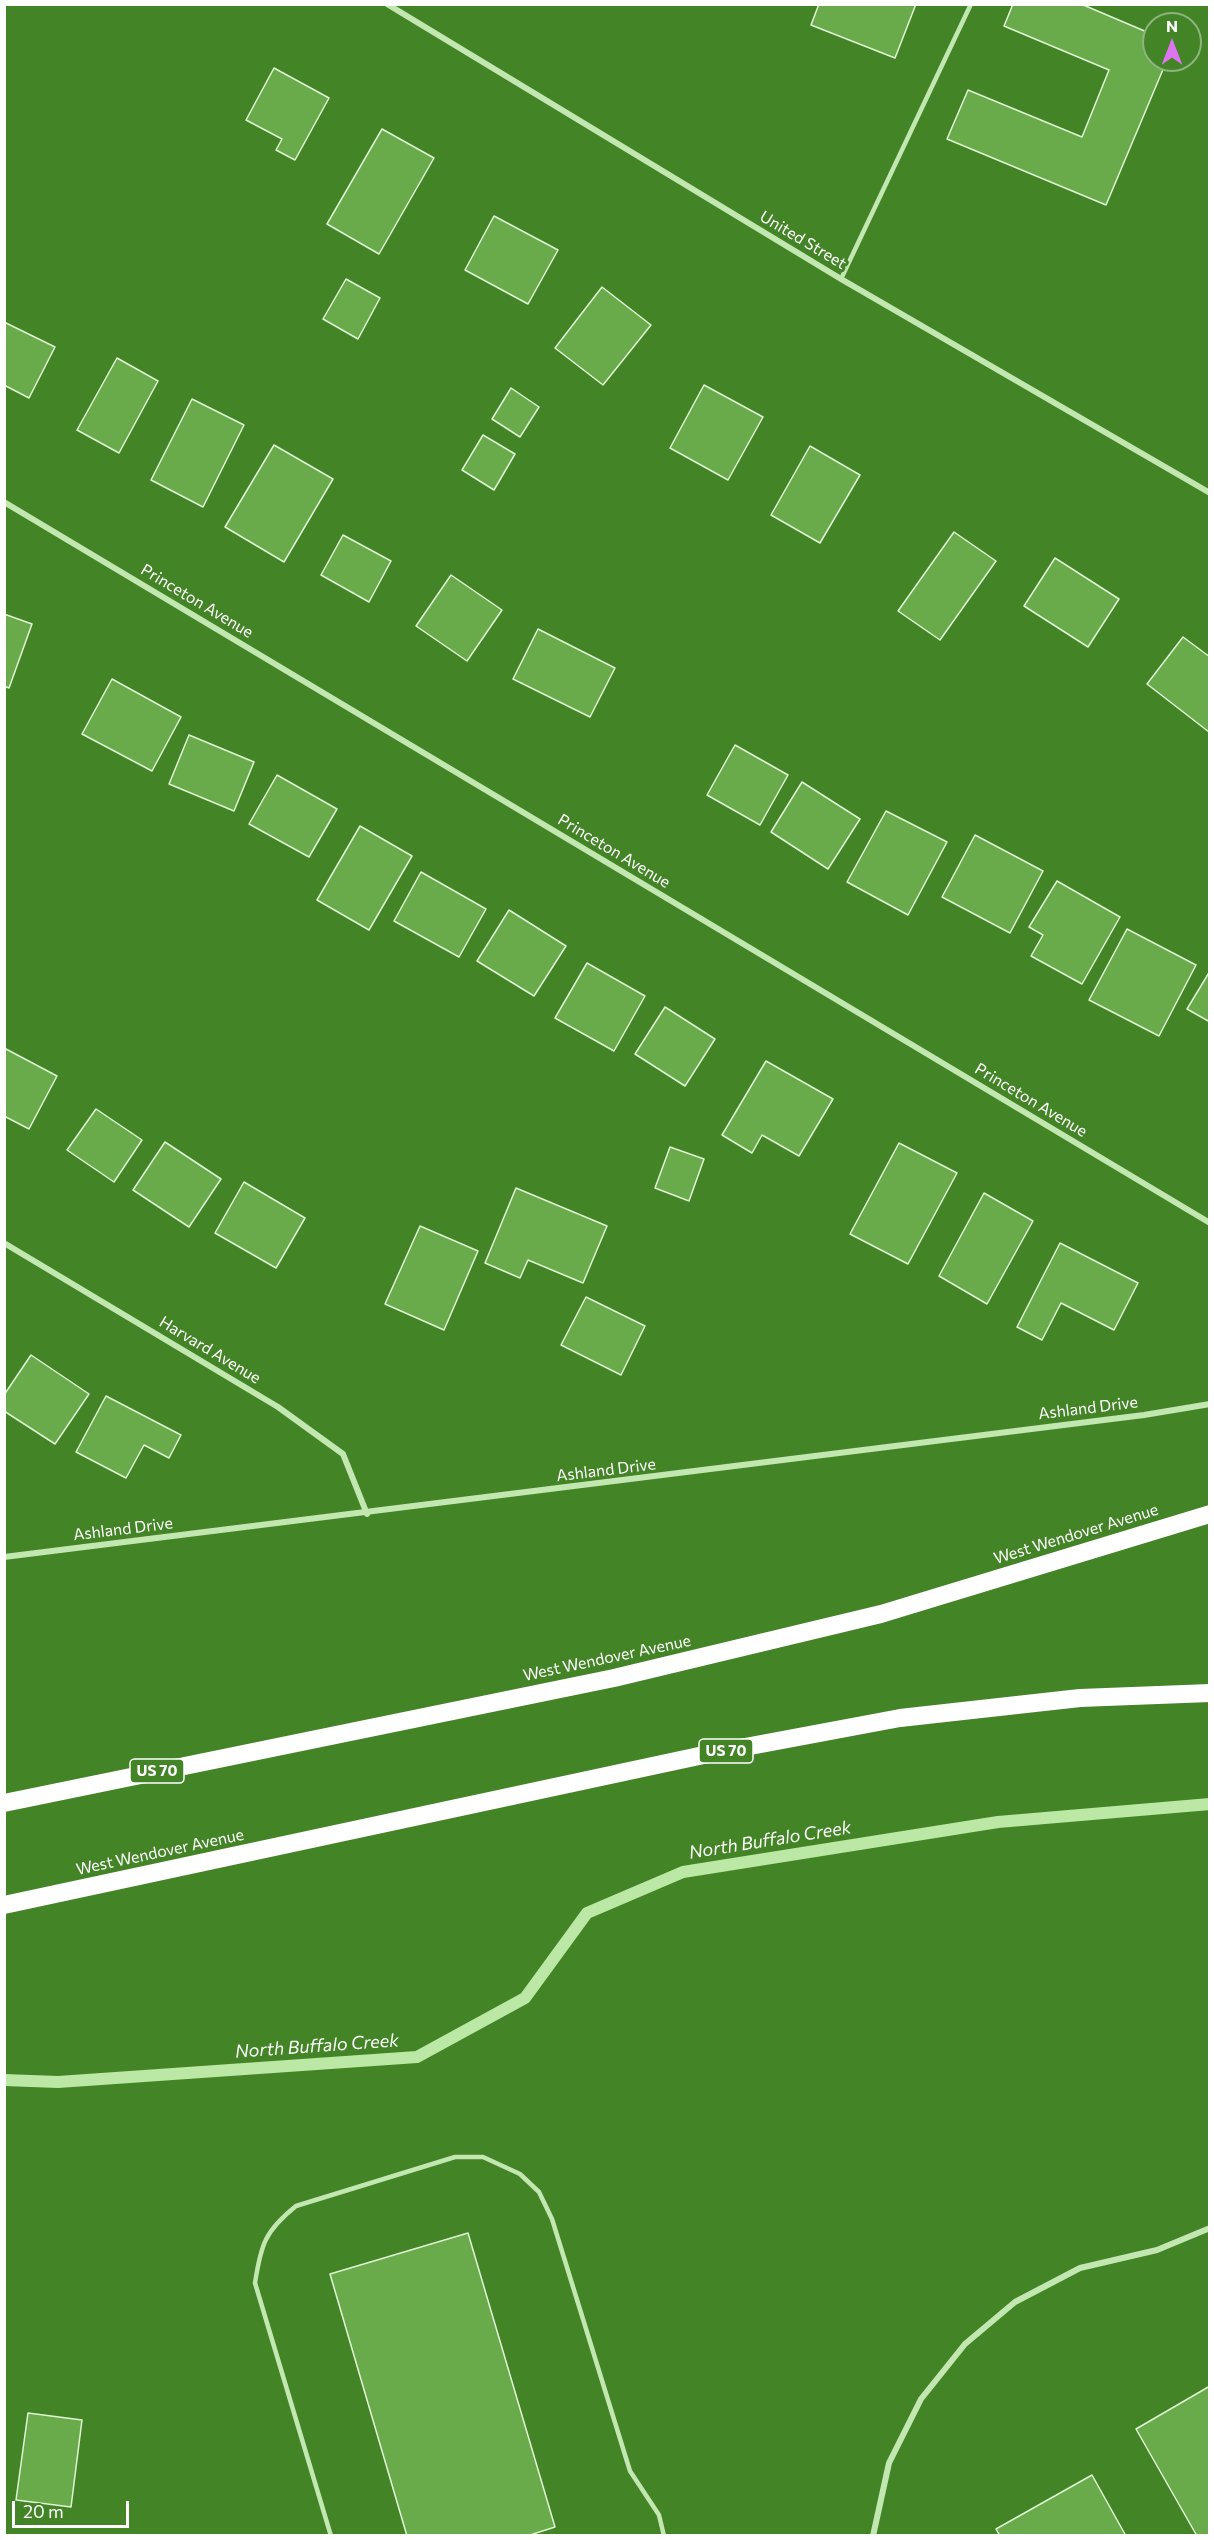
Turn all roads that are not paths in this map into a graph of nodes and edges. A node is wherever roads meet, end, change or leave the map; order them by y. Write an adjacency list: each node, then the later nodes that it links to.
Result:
1 (387, 4): 3 (street, United Street)
2 (971, 4): 3 (lane)
3 (841, 279): 4 (street, United Street)
4 (1209, 493)
5 (4, 502): 6 (street, Princeton Avenue)
6 (1209, 1223)
7 (4, 1243): 9 (street, Harvard Avenue)
8 (1209, 1404): 9 (street, Ashland Drive)
9 (367, 1514): 11 (street, Ashland Drive)
10 (1209, 1514): 13 (highway, West Wendover Avenue / US 70)
11 (4, 1557)
12 (1209, 1693): 14 (highway, West Wendover Avenue / US 70)
13 (4, 1803)
14 (4, 1905)
15 (1209, 2228): 18 (street)
16 (331, 2535): 17 (lane)
17 (664, 2535)
18 (873, 2535)

